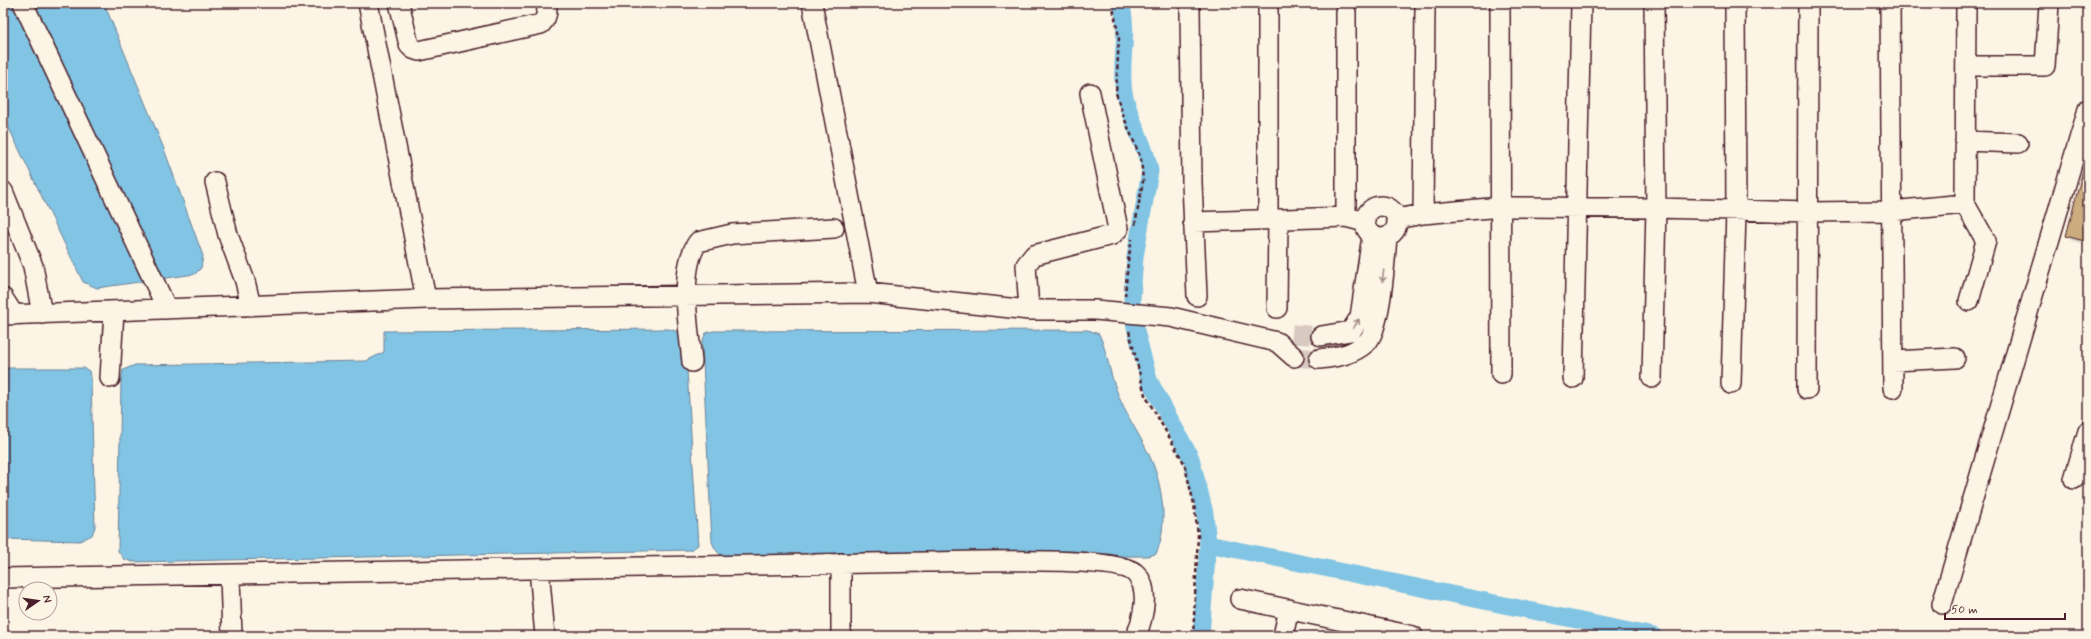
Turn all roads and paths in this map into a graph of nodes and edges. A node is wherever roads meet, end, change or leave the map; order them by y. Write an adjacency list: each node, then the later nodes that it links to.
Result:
1 (23, 3): 47 (street)
2 (368, 3): 43 (street)
3 (399, 3): 4 (street)
4 (546, 3)
5 (812, 3): 39 (street)
6 (1582, 3): 28 (street)
7 (1654, 3): 27 (street)
8 (1736, 3): 30 (street)
9 (1808, 3): 31 (street)
10 (1890, 3): 29 (street)
11 (1966, 3): 18 (street)
12 (1500, 4): 26 (street)
13 (2049, 4): 18 (street)
14 (1425, 7): 32 (street)
15 (1190, 10): 36 (street)
16 (1268, 10): 34 (street)
17 (1346, 12): 33 (street)
18 (1966, 66): 21 (street)
19 (1090, 93): 48 (street)
20 (2088, 109): 72 (street)
21 (1965, 141): 22 (street); 25 (street)
22 (2018, 143)
23 (215, 182): 45 (street)
24 (3, 191): 50 (street)
25 (1965, 204): 29 (street); 44 (street)
26 (1501, 207): 28 (street); 32 (street); 58 (street)
27 (1656, 208): 28 (street); 30 (street); 61 (street)
28 (1577, 209): 60 (street)
29 (1891, 211): 31 (street); 56 (street)
30 (1736, 212): 31 (street); 62 (street)
31 (1808, 212): 64 (street)
32 (1423, 214): 35 (street)
33 (1346, 217): 34 (street); 38 (street)
34 (1273, 219): 36 (street); 46 (street)
35 (1397, 219): 38 (street); 38 (street)
36 (1193, 222): 41 (street)
37 (834, 228): 40 (street)
38 (1375, 232): 52 (street, one-way to 38); 55 (street, one-way to 55)
39 (868, 292): 40 (street); 48 (street)
40 (687, 295): 43 (street); 57 (street)
41 (1197, 296)
42 (3, 298): 51 (street)
43 (426, 299): 45 (street)
44 (1969, 301)
45 (250, 306): 47 (street)
46 (1277, 308)
47 (167, 309): 49 (street)
48 (1029, 310): 53 (street)
49 (114, 311): 50 (street); 59 (street)
50 (42, 314): 51 (street)
51 (8, 315)
52 (1321, 336)
53 (1294, 357)
54 (1955, 358): 56 (street)
55 (1319, 359)
56 (1893, 361): 63 (street)
57 (692, 362)
58 (1501, 374)
59 (110, 378)
60 (1573, 378)
61 (1652, 378)
62 (1732, 384)
63 (1893, 388)
64 (1807, 390)
65 (2088, 431): 66 (street)
66 (2074, 479)
67 (840, 563): 68 (street); 77 (street); 78 (street)
68 (539, 569): 69 (street); 76 (street)
69 (230, 576): 70 (street); 75 (street)
70 (3, 578)
71 (1240, 599): 73 (street)
72 (1942, 604)
73 (1289, 609): 74 (street); 79 (street)
74 (1377, 632): 80 (street)
75 (232, 636)
76 (545, 636)
77 (841, 636)
78 (1136, 636)
79 (1283, 636)
80 (1413, 636)

